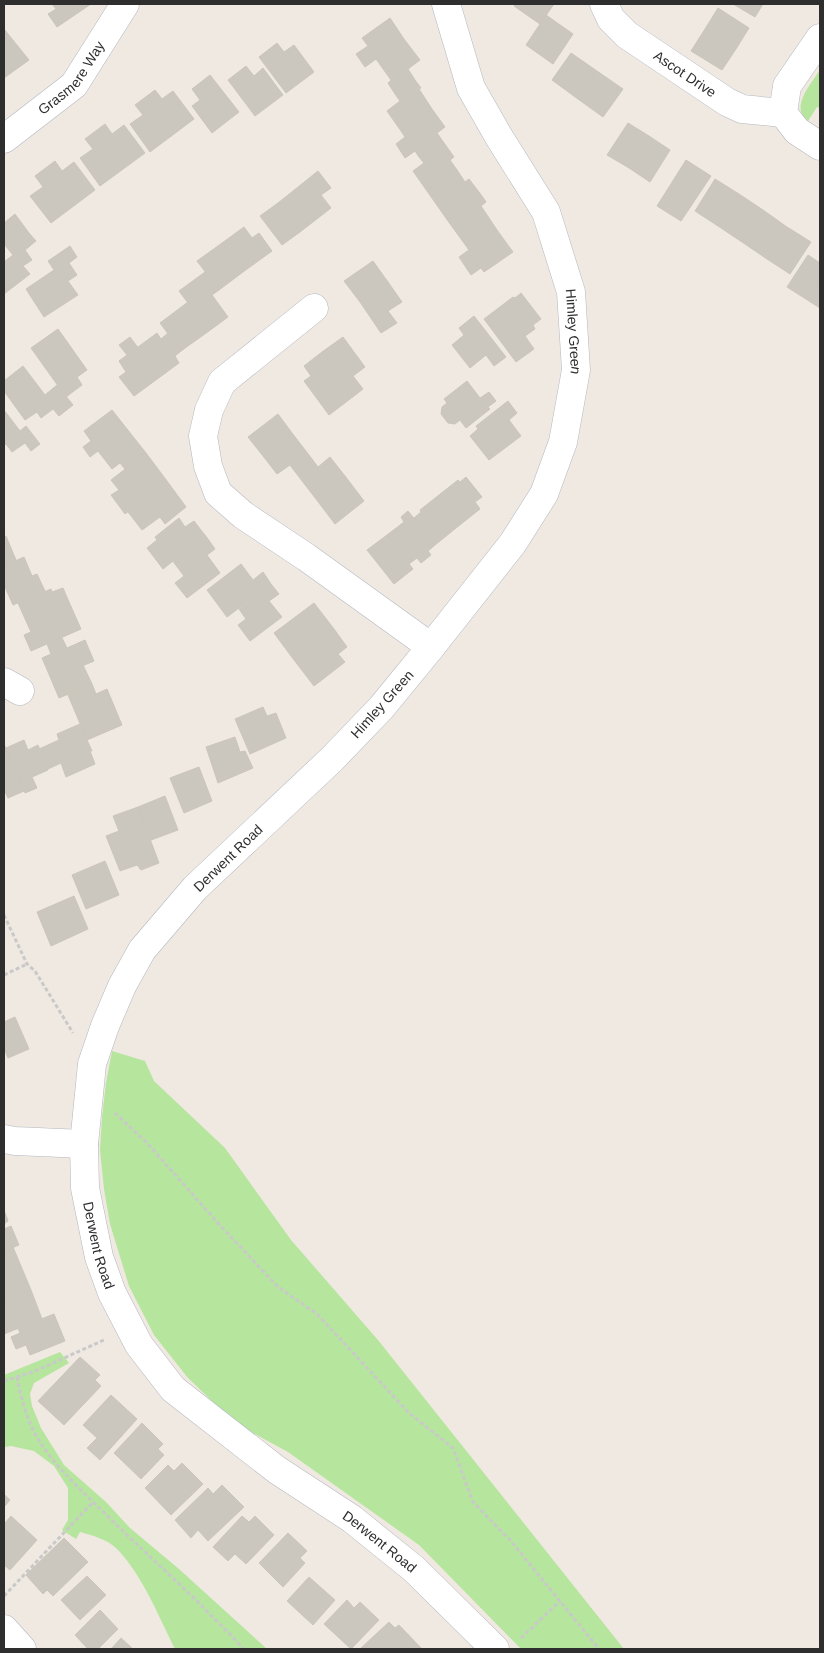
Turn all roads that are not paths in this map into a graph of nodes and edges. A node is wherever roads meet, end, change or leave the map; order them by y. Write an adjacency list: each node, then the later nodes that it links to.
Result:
1 (125, 4): 6 (street, Grasmere Way)
2 (446, 4): 9 (street, Himley Green)
3 (604, 4): 5 (street, Ascot Drive)
4 (820, 38): 5 (street)
5 (783, 113): 7 (street)
6 (4, 139)
7 (820, 146)
8 (314, 308): 9 (street)
9 (431, 647): 10 (street, Himley Green)
10 (332, 759): 12 (street, Derwent Road)
11 (4, 1139): 12 (street)
12 (84, 1144): 14 (street, Derwent Road)
13 (4, 1628): 15 (street)
14 (506, 1646)
15 (22, 1649)

